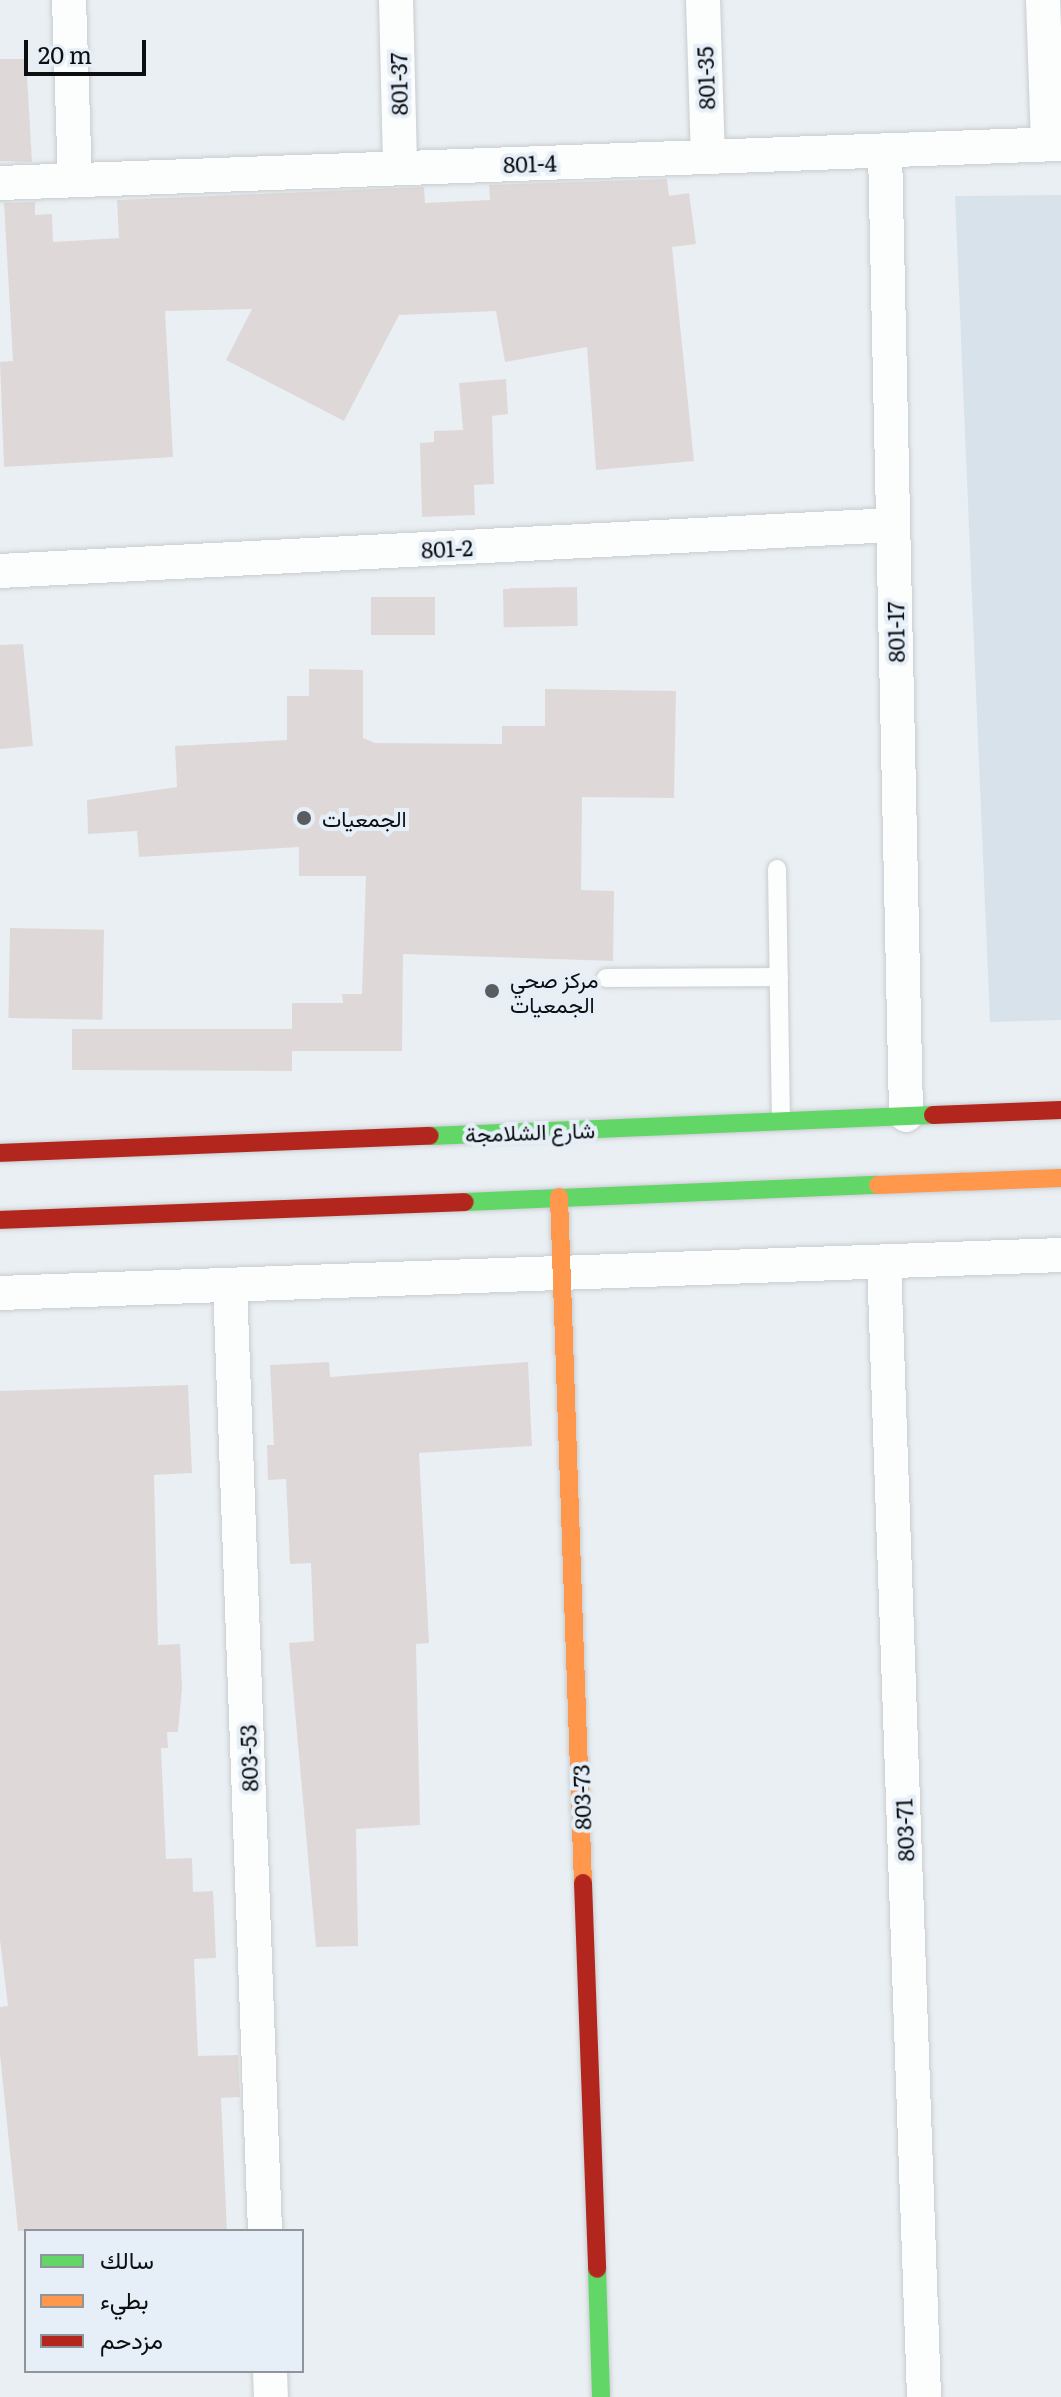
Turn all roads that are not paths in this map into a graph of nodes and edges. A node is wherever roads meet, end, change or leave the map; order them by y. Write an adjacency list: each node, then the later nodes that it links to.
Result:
1 (69, 0): 9 (street)
2 (396, 0): 8 (street, 801-37)
3 (703, 0): 7 (street, 801-35)
4 (1043, 0): 5 (street)
5 (1054, 144): 6 (street, 801-4)
6 (885, 150): 7 (street, 801-4); 11 (street, 801-17)
7 (708, 157): 8 (street, 801-4)
8 (400, 168): 9 (street, 801-4)
9 (75, 180): 10 (street, 801-4)
10 (0, 183)
11 (893, 525): 12 (street, 801-2); 17 (street, 801-17)
12 (0, 571)
13 (777, 869): 14 (lane)
14 (779, 977): 15 (lane); 18 (lane)
15 (606, 978)
16 (1061, 1110): 17 (street, شارع الشلامجة)
17 (906, 1115): 18 (street, شارع الشلامجة)
18 (781, 1120): 19 (street, شارع الشلامجة)
19 (0, 1153)
20 (1061, 1178): 21 (street)
21 (559, 1197): 22 (street); 25 (street, 803-73)
22 (0, 1220)
23 (1061, 1255): 24 (street)
24 (884, 1262): 25 (street); 32 (street, 803-71)
25 (563, 1273): 26 (street); 31 (street, 803-73)
26 (230, 1285): 27 (street); 28 (street, 803-53)
27 (0, 1293)
28 (265, 2229)
29 (270, 2373): 30 (street)
30 (271, 2397)
31 (601, 2397)
32 (924, 2397)

